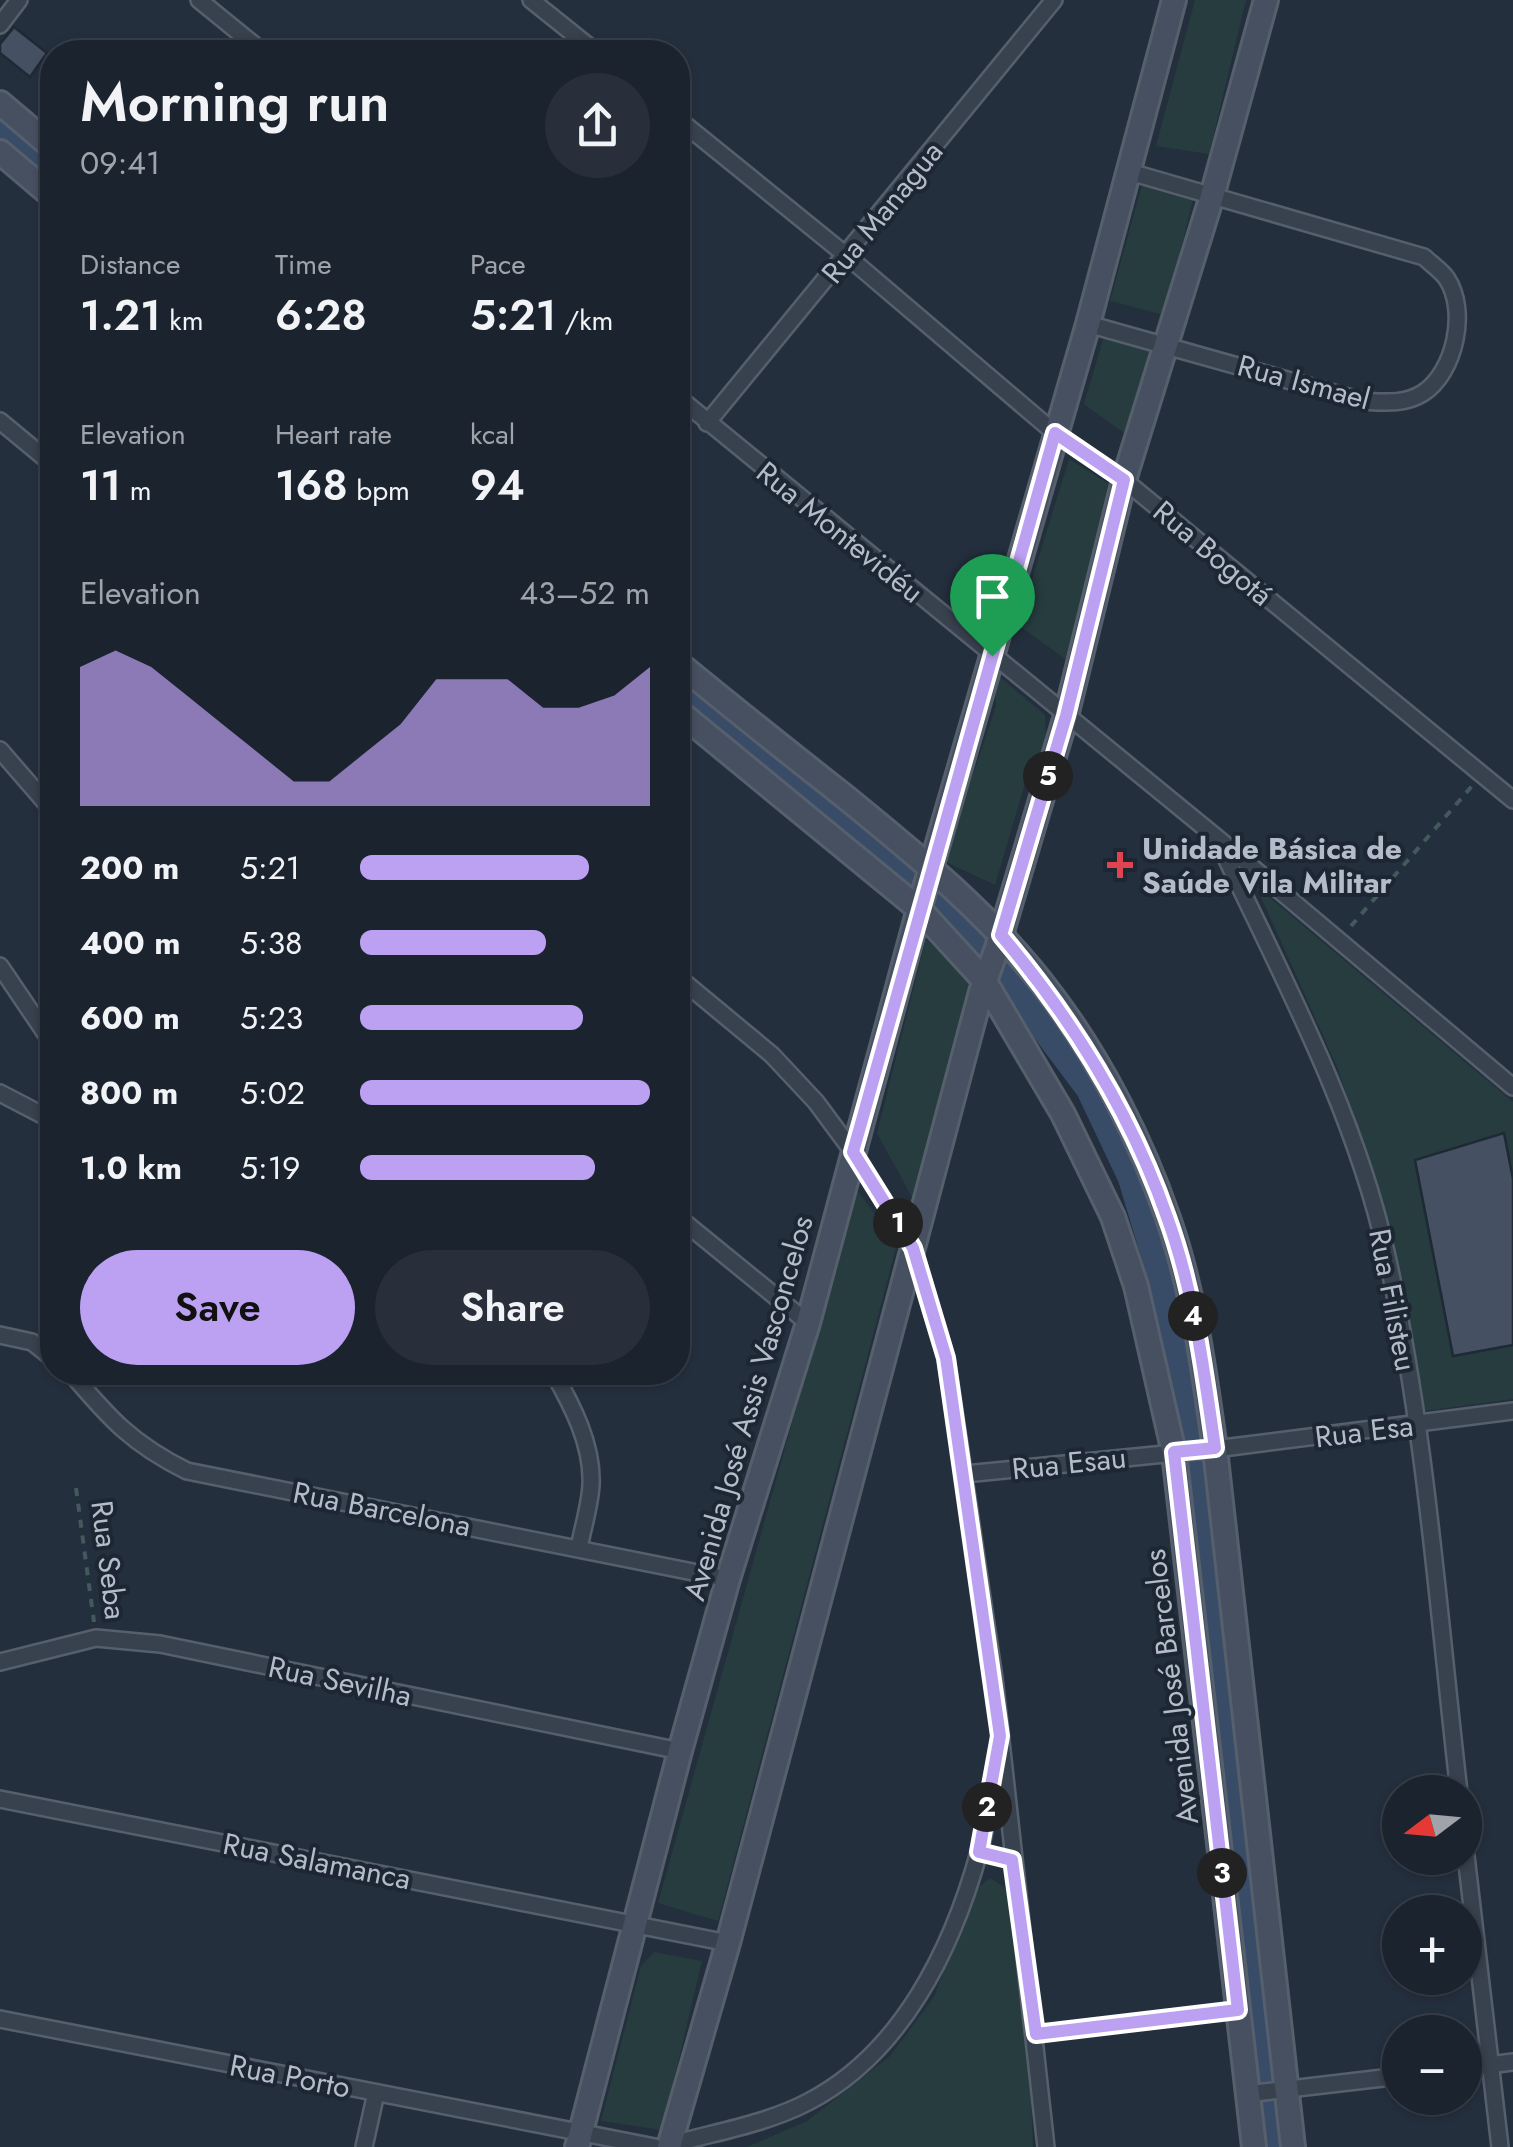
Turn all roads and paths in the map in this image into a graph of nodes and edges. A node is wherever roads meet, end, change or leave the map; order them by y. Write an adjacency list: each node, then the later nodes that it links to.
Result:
1 (19, 0): 7 (street)
2 (531, 0): 9 (street)
3 (1054, 0): 17 (street, Rua Managua)
4 (1174, 0): 14 (street, Avenida José Assis Vasconcelos)
5 (1266, 0): 16 (street)
6 (208, 3): 8 (street)
7 (0, 26)
8 (250, 40)
9 (581, 40)
10 (0, 102): 12 (street)
11 (690, 129): 17 (street, Rua Bogotá)
12 (40, 137)
13 (0, 152): 15 (street)
14 (1130, 172): 16 (street); 18 (street, Avenida José Assis Vasconcelos)
15 (40, 186)
16 (1212, 196): 19 (street); 19 (street, Rua Ismael)
17 (847, 256): 22 (street, Rua Managua); 23 (street, Rua Bogotá)
18 (1088, 324): 19 (street); 23 (street, Avenida José Assis Vasconcelos)
19 (1167, 344): 25 (street)
20 (690, 408): 22 (street, Rua Montevidéu)
21 (0, 421): 24 (street)
22 (707, 423): 26 (street, Rua Montevidéu)
23 (1055, 433): 25 (street, Rua Bogotá); 26 (street, Avenida José Assis Vasconcelos)
24 (40, 454)
25 (1124, 480): 28 (street); 31 (street, Rua Bogotá)
26 (992, 656): 28 (street, Rua Montevidéu); 35 (street, Avenida José Assis Vasconcelos)
27 (690, 674): 35 (street, Avenida José Barcelos)
28 (1066, 716): 34 (street, Rua Montevidéu); 37 (street)
29 (690, 721): 35 (street, Avenida José Barcelos)
30 (0, 750): 32 (street)
31 (1481, 774): 33 (street, Rua Bogotá); 36 (path)
32 (40, 796)
33 (1513, 800)
34 (1216, 837): 36 (street, Rua Montevidéu); 53 (street, Rua Filisteu)
35 (925, 890): 37 (street, Avenida José Barcelos); 37 (street, Avenida José Barcelos); 44 (street, Avenida José Assis Vasconcelos)
36 (1338, 942): 41 (street, Rua Montevidéu)
37 (993, 957): 46 (street); 54 (street, Avenida José Barcelos); 55 (street, Avenida José Barcelos)
38 (0, 966): 40 (street)
39 (690, 987): 44 (street)
40 (40, 1025)
41 (1513, 1087)
42 (0, 1093): 43 (street)
43 (40, 1114)
44 (853, 1152): 46 (street); 47 (street, Avenida José Assis Vasconcelos)
45 (690, 1227): 47 (street)
46 (913, 1248): 56 (street); 70 (street)
47 (808, 1323): 59 (street, Avenida José Assis Vasconcelos)
48 (0, 1335): 49 (street)
49 (40, 1348)
50 (81, 1385): 58 (street, Rua Barcelona)
51 (560, 1385): 58 (street)
52 (1513, 1412): 53 (street, Rua Esa)
53 (1417, 1424): 54 (street, Rua Esa); 64 (street, Rua Filisteu)
54 (1209, 1449): 55 (street); 78 (street, Avenida José Barcelos)
55 (1178, 1452): 56 (street, Rua Esau); 71 (street, Avenida José Barcelos)
56 (965, 1474): 62 (street)
57 (76, 1488): 60 (path, Rua Seba)
58 (579, 1548): 59 (street, Rua Barcelona)
59 (728, 1579): 63 (street, Avenida José Assis Vasconcelos)
60 (96, 1638): 61 (street, Rua Sevilha); 63 (street, Rua Sevilha)
61 (0, 1662)
62 (1000, 1736): 66 (street); 67 (street)
63 (680, 1751): 69 (street, Avenida José Assis Vasconcelos)
64 (1457, 1775)
65 (0, 1799): 69 (street, Rua Salamanca)
66 (979, 1852): 67 (street); 82 (street)
67 (1012, 1860): 73 (street)
68 (1468, 1875): 75 (street)
69 (634, 1924): 70 (street); 81 (street, Avenida José Assis Vasconcelos)
70 (728, 1943): 82 (street)
71 (1238, 2010): 73 (path); 80 (street, Avenida José Barcelos)
72 (0, 2019): 79 (street, Rua Porto)
73 (1036, 2034): 84 (street)
74 (1513, 2062): 75 (street)
75 (1490, 2065): 76 (street); 87 (street)
76 (1482, 2066)
77 (1382, 2078): 78 (street)
78 (1281, 2090): 80 (street); 86 (street, Avenida José Barcelos)
79 (376, 2093): 81 (street, Rua Porto); 83 (street)
80 (1252, 2094): 85 (street, Avenida José Barcelos)
81 (579, 2140): 82 (street, Rua Porto)
82 (665, 2146)
83 (364, 2147)
84 (1046, 2147)
85 (1254, 2147)
86 (1293, 2147)
87 (1500, 2147)

